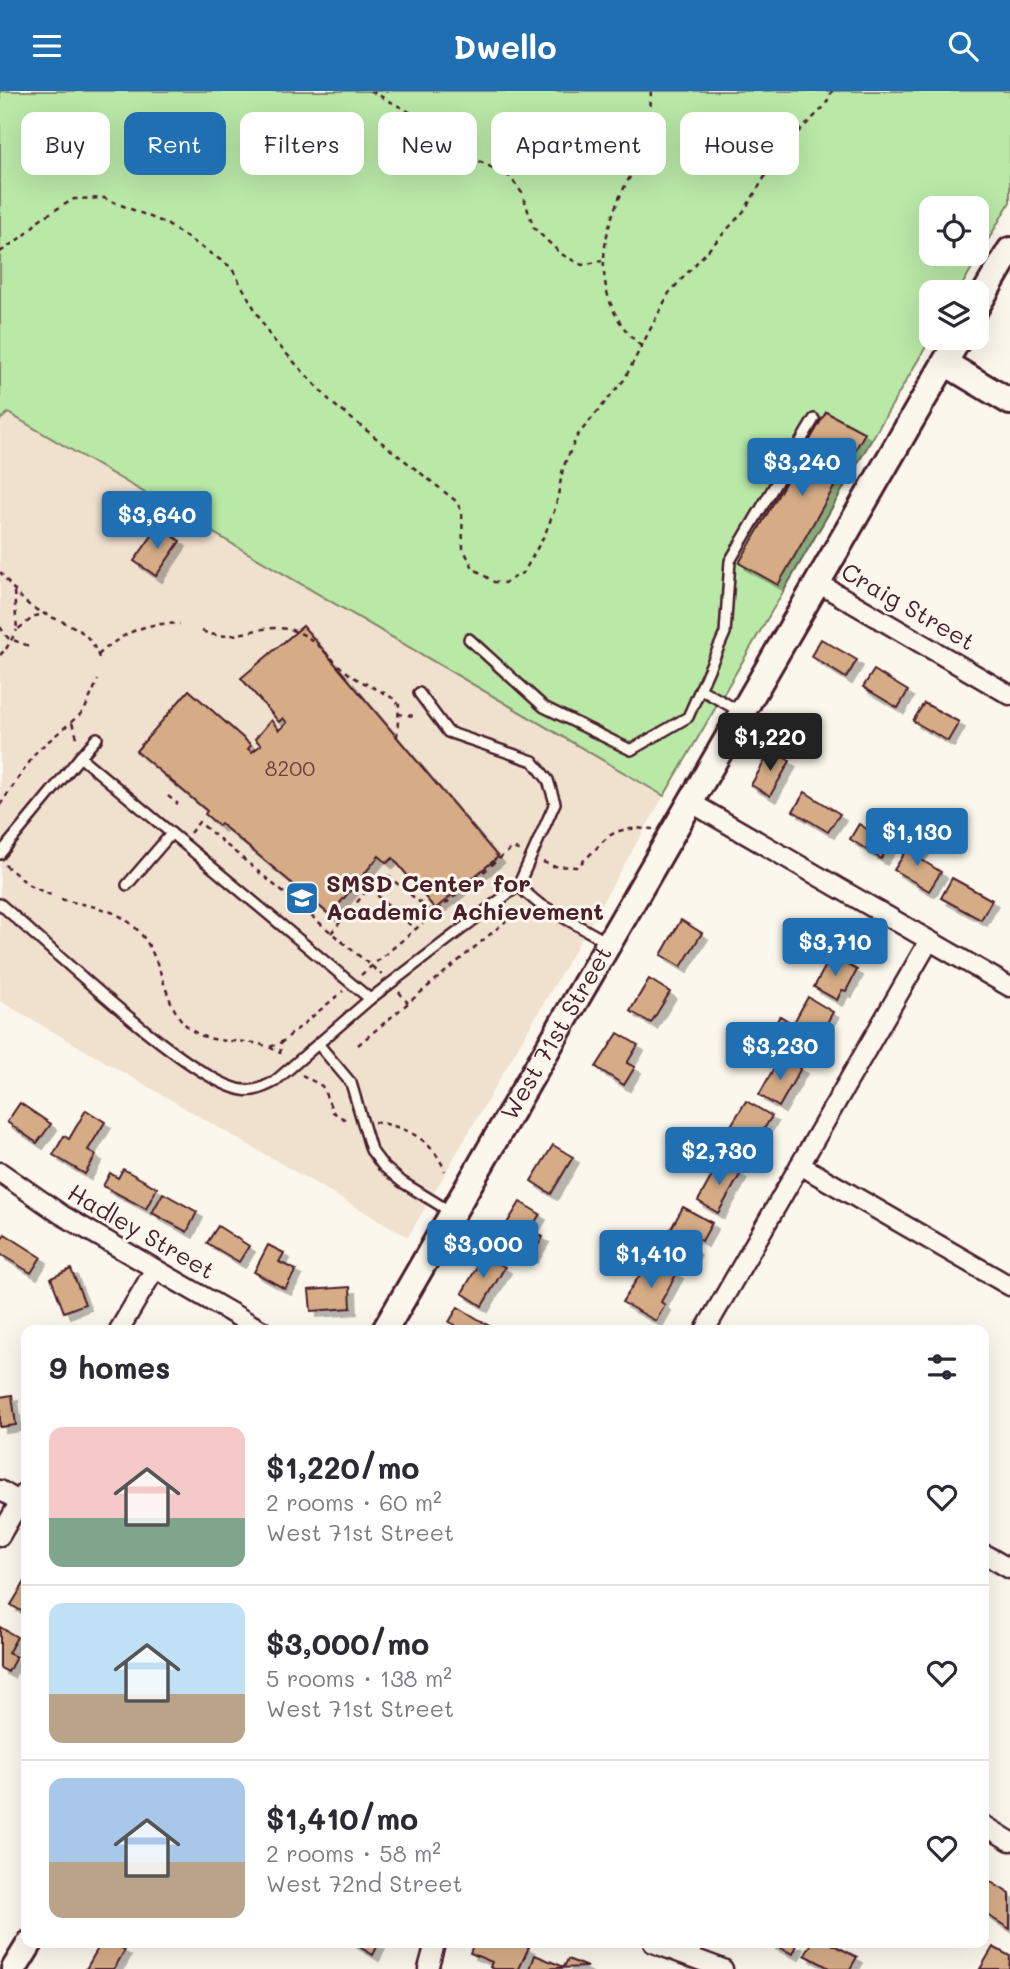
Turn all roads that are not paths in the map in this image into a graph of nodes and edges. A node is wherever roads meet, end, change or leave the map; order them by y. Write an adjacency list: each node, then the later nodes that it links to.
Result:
1 (1010, 250): 2 (street)
2 (989, 286)
3 (952, 350): 4 (street, West 71st Street)
4 (944, 363): 5 (street); 7 (street, West 71st Street)
5 (1010, 402)
6 (814, 419): 9 (lane)
7 (818, 583): 11 (street, Craig Street); 12 (street, West 71st Street)
8 (469, 639): 9 (lane)
9 (700, 688): 12 (lane)
10 (419, 692): 19 (lane)
11 (1010, 695)
12 (742, 713): 15 (street, West 71st Street)
13 (97, 738): 14 (lane)
14 (80, 757): 16 (lane); 17 (lane)
15 (691, 802): 21 (street); 22 (street, West 71st Street)
16 (171, 834): 18 (lane); 24 (lane)
17 (0, 854)
18 (127, 885)
19 (518, 886): 22 (lane); 24 (lane)
20 (0, 904): 25 (lane)
21 (929, 941): 23 (street); 26 (street)
22 (609, 943): 28 (street, West 71st Street)
23 (1010, 987)
24 (370, 999): 25 (lane)
25 (319, 1045): 28 (lane)
26 (800, 1165): 30 (street); 34 (street)
27 (0, 1172): 29 (street, Hadley Street)
28 (452, 1213): 33 (street, West 71st Street)
29 (155, 1269): 31 (street); 32 (street, Hadley Street)
30 (1010, 1286)
31 (122, 1325)
32 (252, 1325)
33 (388, 1325)
34 (708, 1325)
35 (0, 1490): 36 (street)
36 (21, 1495)
37 (21, 1499): 38 (street)
38 (0, 1536)
39 (989, 1557): 40 (street)
40 (1010, 1569)
41 (989, 1828): 42 (street)
42 (1010, 1841)
43 (27, 1948): 46 (street)
44 (434, 1948): 47 (street)
45 (666, 1948): 48 (street)
46 (14, 1969)
47 (428, 1969)
48 (723, 1969)

